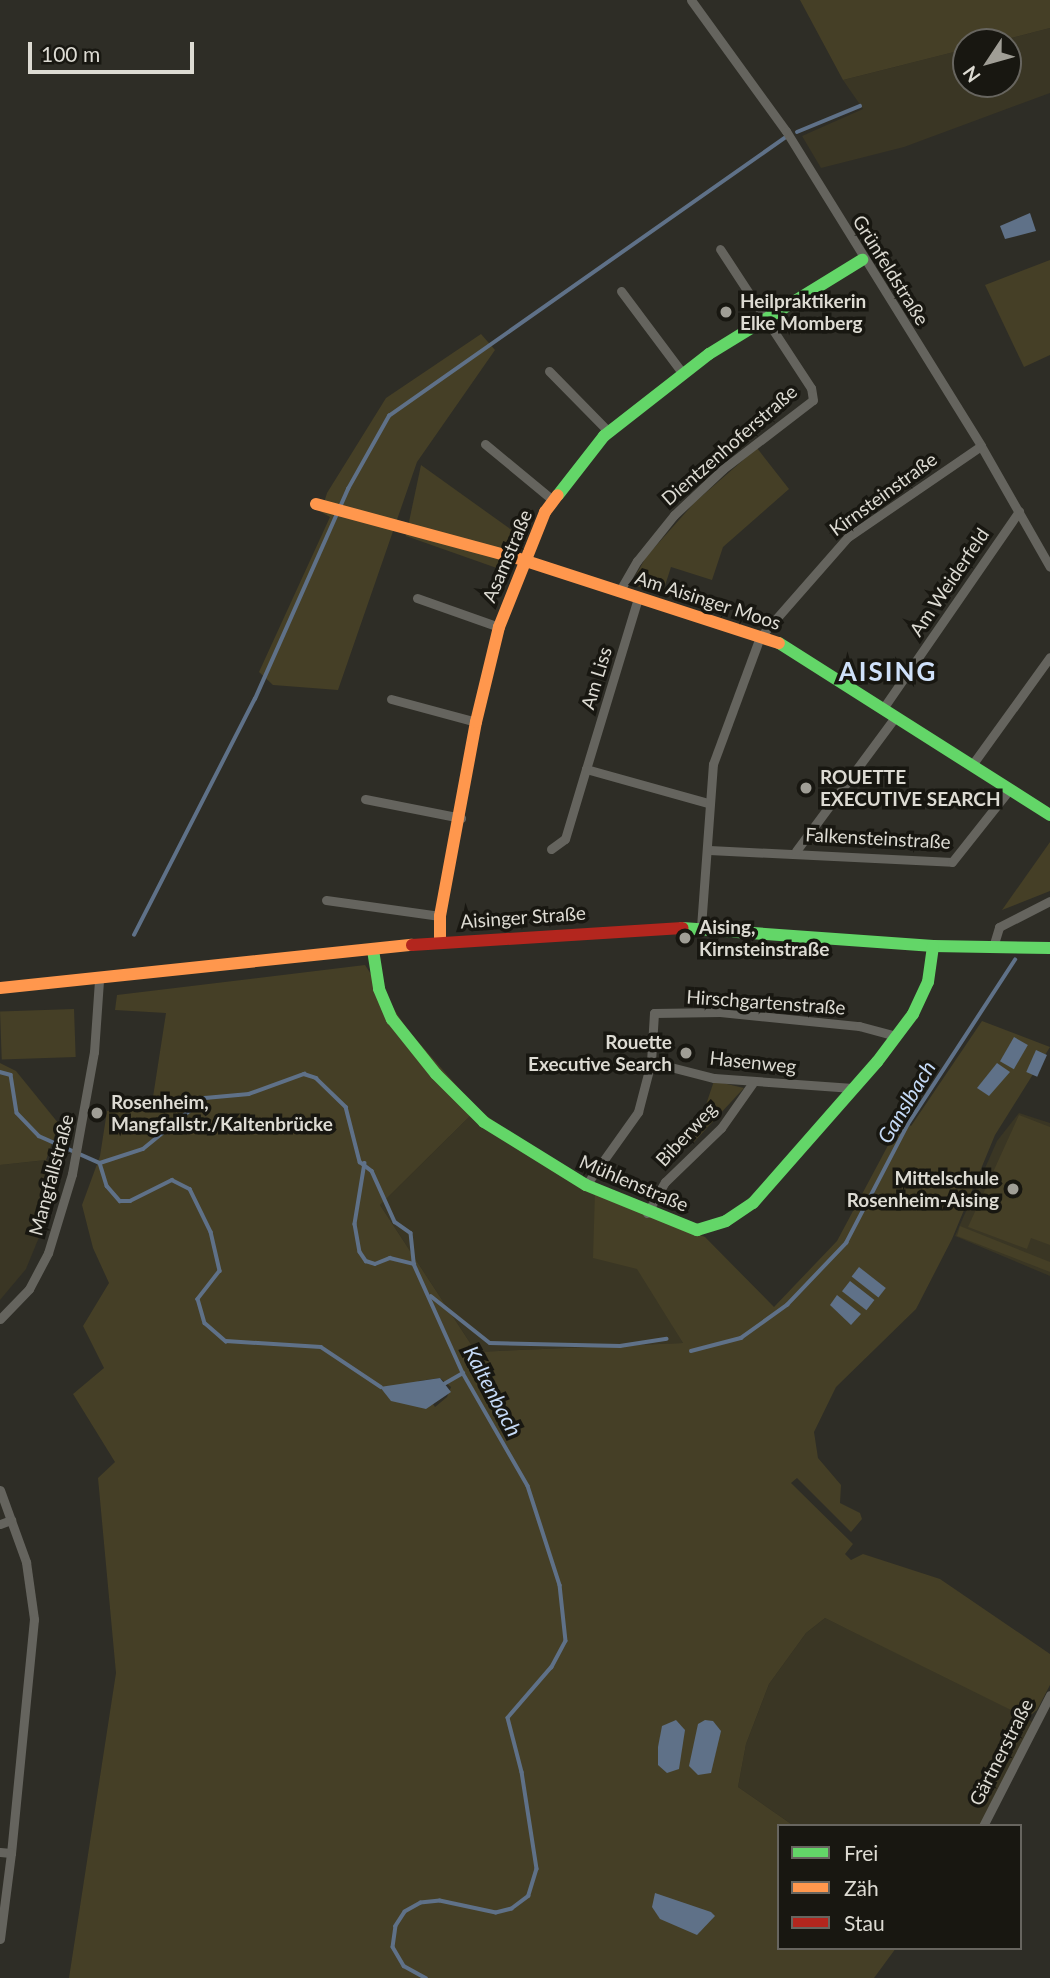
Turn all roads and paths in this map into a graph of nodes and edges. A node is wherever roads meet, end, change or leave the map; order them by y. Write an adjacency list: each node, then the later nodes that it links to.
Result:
1 (691, 0): 3 (street, Grünfeldstraße)
2 (720, 249): 5 (street)
3 (862, 260): 5 (street, Asamstraße); 10 (street, Grünfeldstraße)
4 (621, 291): 7 (street)
5 (768, 321): 7 (street, Asamstraße); 16 (street, Dientzenhoferstraße)
6 (549, 371): 8 (street)
7 (684, 374): 8 (street, Asamstraße)
8 (609, 432): 11 (street, Asamstraße)
9 (485, 444): 11 (street, Asamstraße)
10 (981, 446): 13 (street, Grünfeldstraße); 20 (street, Kirnsteinstraße)
11 (554, 501): 14 (street, Asamstraße)
12 (316, 504): 14 (street, Am Aisinger Moos)
13 (1019, 510): 15 (street, Grünfeldstraße); 23 (street, Am Weiderfeld)
14 (523, 560): 16 (street, Am Aisinger Moos); 19 (street, Asamstraße)
15 (1050, 567)
16 (619, 592): 18 (street, Am Aisinger Moos)
17 (417, 598): 19 (street, Asamstraße)
18 (638, 598): 20 (street, Am Aisinger Moos); 27 (street, Am Liss)
19 (499, 627): 25 (street, Asamstraße)
20 (761, 637): 23 (street, Am Aisinger Moos); 30 (street, Kirnsteinstraße)
21 (1050, 657): 26 (street)
22 (391, 699): 25 (street)
23 (884, 707): 24 (street, Am Aisinger Moos)
24 (896, 716): 26 (street, Am Aisinger Moos); 35 (street)
25 (476, 722): 32 (street, Asamstraße)
26 (972, 765): 28 (street, Am Aisinger Moos)
27 (586, 769): 30 (street); 33 (street, Am Liss)
28 (1009, 790): 31 (street, Am Aisinger Moos); 35 (street, Falkensteinstraße)
29 (365, 799): 32 (street)
30 (708, 803): 34 (street, Kirnsteinstraße)
31 (1050, 814)
32 (461, 818): 38 (street, Asamstraße)
33 (551, 849)
34 (709, 850): 35 (street, Falkensteinstraße); 39 (street, Kirnsteinstraße)
35 (796, 851)
36 (326, 900): 38 (street)
37 (1050, 901): 42 (street)
38 (440, 916): 40 (street, Asamstraße)
39 (701, 927): 40 (street, Aisinger Straße); 41 (street, Aisinger Straße)
40 (440, 942): 44 (street, Aisinger Straße)
41 (933, 946): 42 (street, Aisinger Straße); 47 (street, Mühlenstraße)
42 (993, 947): 43 (street, Aisinger Straße)
43 (1050, 948)
44 (373, 950): 45 (street, Aisinger Straße); 51 (street, Mühlenstraße)
45 (99, 981): 46 (street, Aisinger Straße); 53 (street, Mangfallstraße)
46 (0, 988)
47 (897, 1036): 48 (street, Hirschgartenstraße); 50 (street, Mühlenstraße)
48 (650, 1062): 49 (street, Hasenweg); 51 (street, Hirschgartenstraße)
49 (754, 1081): 50 (street, Hasenweg); 52 (street, Biberweg)
50 (853, 1088): 52 (street, Mühlenstraße)
51 (586, 1185): 52 (street, Mühlenstraße)
52 (647, 1213)
53 (0, 1319)
54 (0, 1490): 55 (street)
55 (11, 1520): 56 (street); 60 (street)
56 (0, 1524)
57 (1050, 1695): 58 (street, Gärtnerstraße)
58 (984, 1824)
59 (0, 1852): 60 (street)
60 (10, 1853): 61 (street)
61 (0, 1939)

